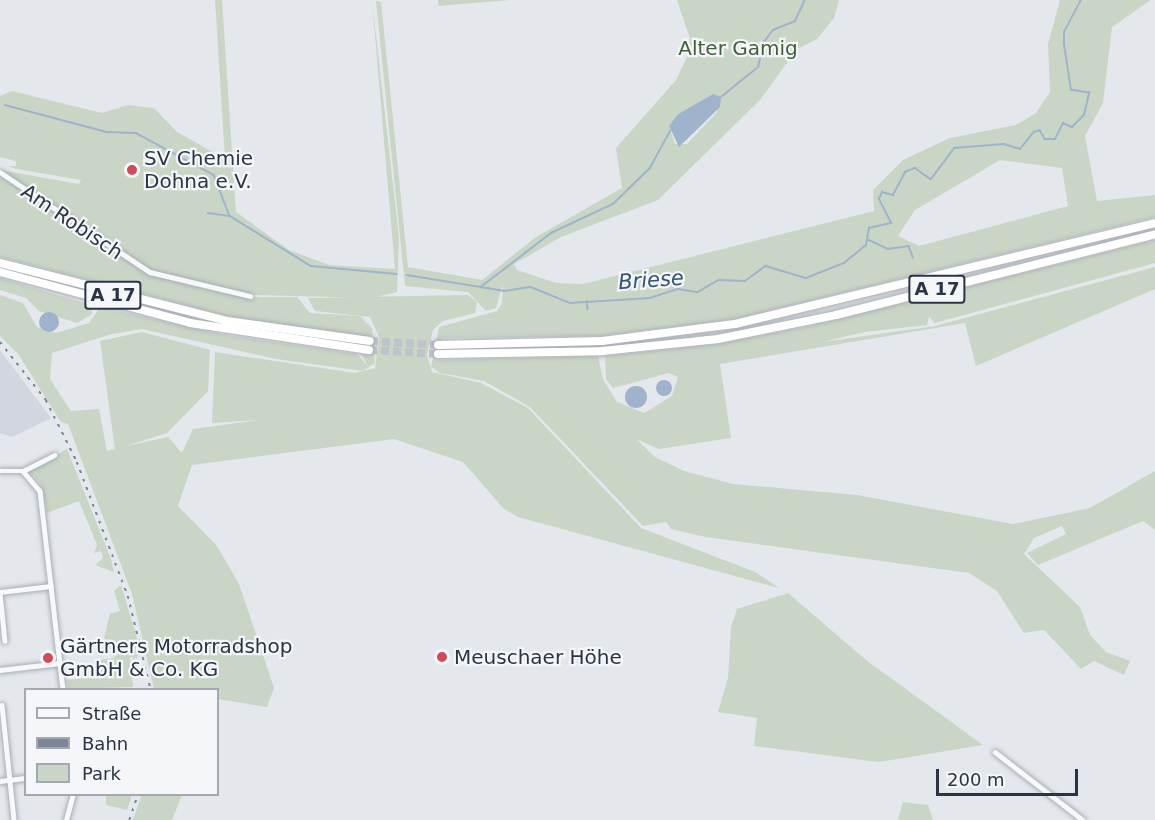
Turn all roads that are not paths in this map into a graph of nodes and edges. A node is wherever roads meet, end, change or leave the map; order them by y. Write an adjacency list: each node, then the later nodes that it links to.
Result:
1 (0, 172): 6 (street, Am Robisch)
2 (1155, 223): 7 (highway, A 17)
3 (1155, 234): 8 (highway, A 17)
4 (0, 263): 5 (highway, A 17)
5 (0, 272)
6 (250, 296)
7 (438, 345)
8 (438, 354)
9 (54, 455): 11 (street)
10 (0, 471): 11 (street)
11 (23, 471): 12 (street)
12 (51, 586): 13 (street); 15 (street)
13 (0, 592): 14 (street)
14 (5, 641)
15 (60, 663): 16 (street); 17 (street)
16 (0, 670)
17 (63, 688)
18 (2, 705): 21 (street)
19 (995, 752): 26 (street)
20 (24, 778): 21 (street)
21 (10, 780): 22 (street); 24 (street)
22 (0, 781)
23 (73, 796): 25 (street)
24 (14, 820)
25 (66, 820)
26 (1083, 820)

